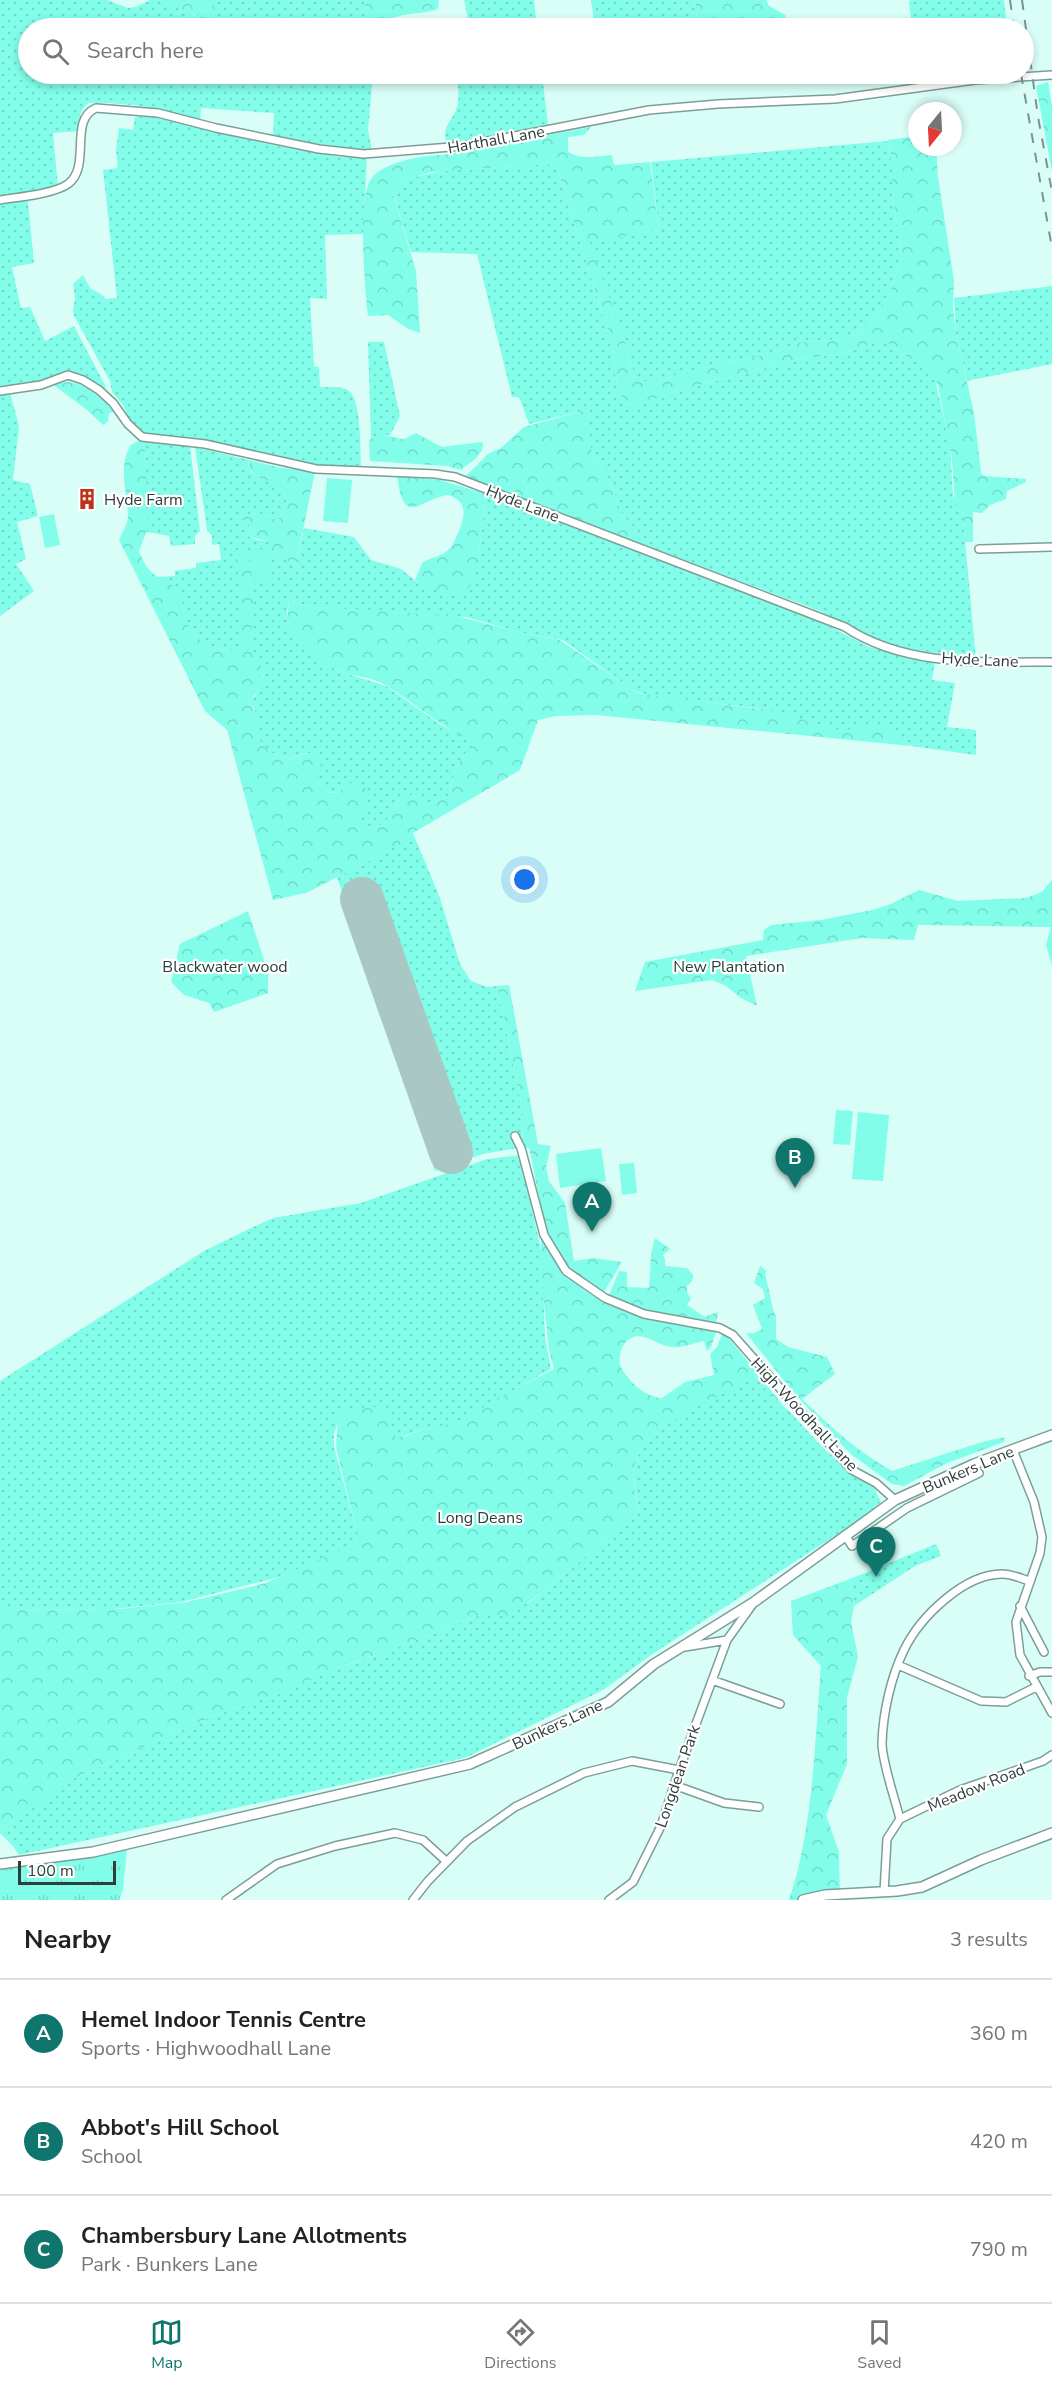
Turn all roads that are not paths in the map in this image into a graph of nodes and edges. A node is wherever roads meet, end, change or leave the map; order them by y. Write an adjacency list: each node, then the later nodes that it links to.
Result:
1 (1052, 75): 2 (street, Harthall Lane)
2 (1034, 77)
3 (946, 84): 4 (street, Harthall Lane)
4 (0, 200)
5 (0, 391): 8 (street, Hyde Lane)
6 (1052, 547): 7 (street)
7 (979, 549)
8 (1052, 662)
9 (515, 1136): 13 (street, High Woodhall Lane)
10 (1052, 1435): 11 (street, Bunkers Lane)
11 (1013, 1450): 13 (street, Bunkers Lane); 15 (street)
12 (979, 1473): 14 (street)
13 (895, 1500): 14 (street, Bunkers Lane)
14 (845, 1535): 16 (street, Bunkers Lane)
15 (1029, 1581): 17 (street); 21 (street)
16 (754, 1602): 18 (street, Longdean Park); 19 (street, Bunkers Lane)
17 (1020, 1606): 20 (street); 23 (street)
18 (727, 1640): 19 (street); 24 (street, Longdean Park)
19 (680, 1648): 35 (street, Bunkers Lane)
20 (1044, 1652)
21 (897, 1665): 25 (street); 32 (street)
22 (1052, 1672): 23 (street)
23 (1029, 1676): 25 (street)
24 (712, 1680): 26 (street); 29 (street, Longdean Park)
25 (1036, 1687): 27 (street)
26 (780, 1704)
27 (1052, 1713)
28 (1052, 1755): 32 (street, Meadow Road)
29 (679, 1770): 30 (street, Longdean Park); 34 (street)
30 (674, 1785): 31 (street); 39 (street, Longdean Park)
31 (759, 1807)
32 (900, 1819): 36 (street)
33 (1052, 1833): 36 (street)
34 (446, 1861): 37 (street); 38 (street)
35 (0, 1864)
36 (884, 1892): 40 (street)
37 (226, 1900)
38 (413, 1900)
39 (609, 1900)
40 (803, 1900)

